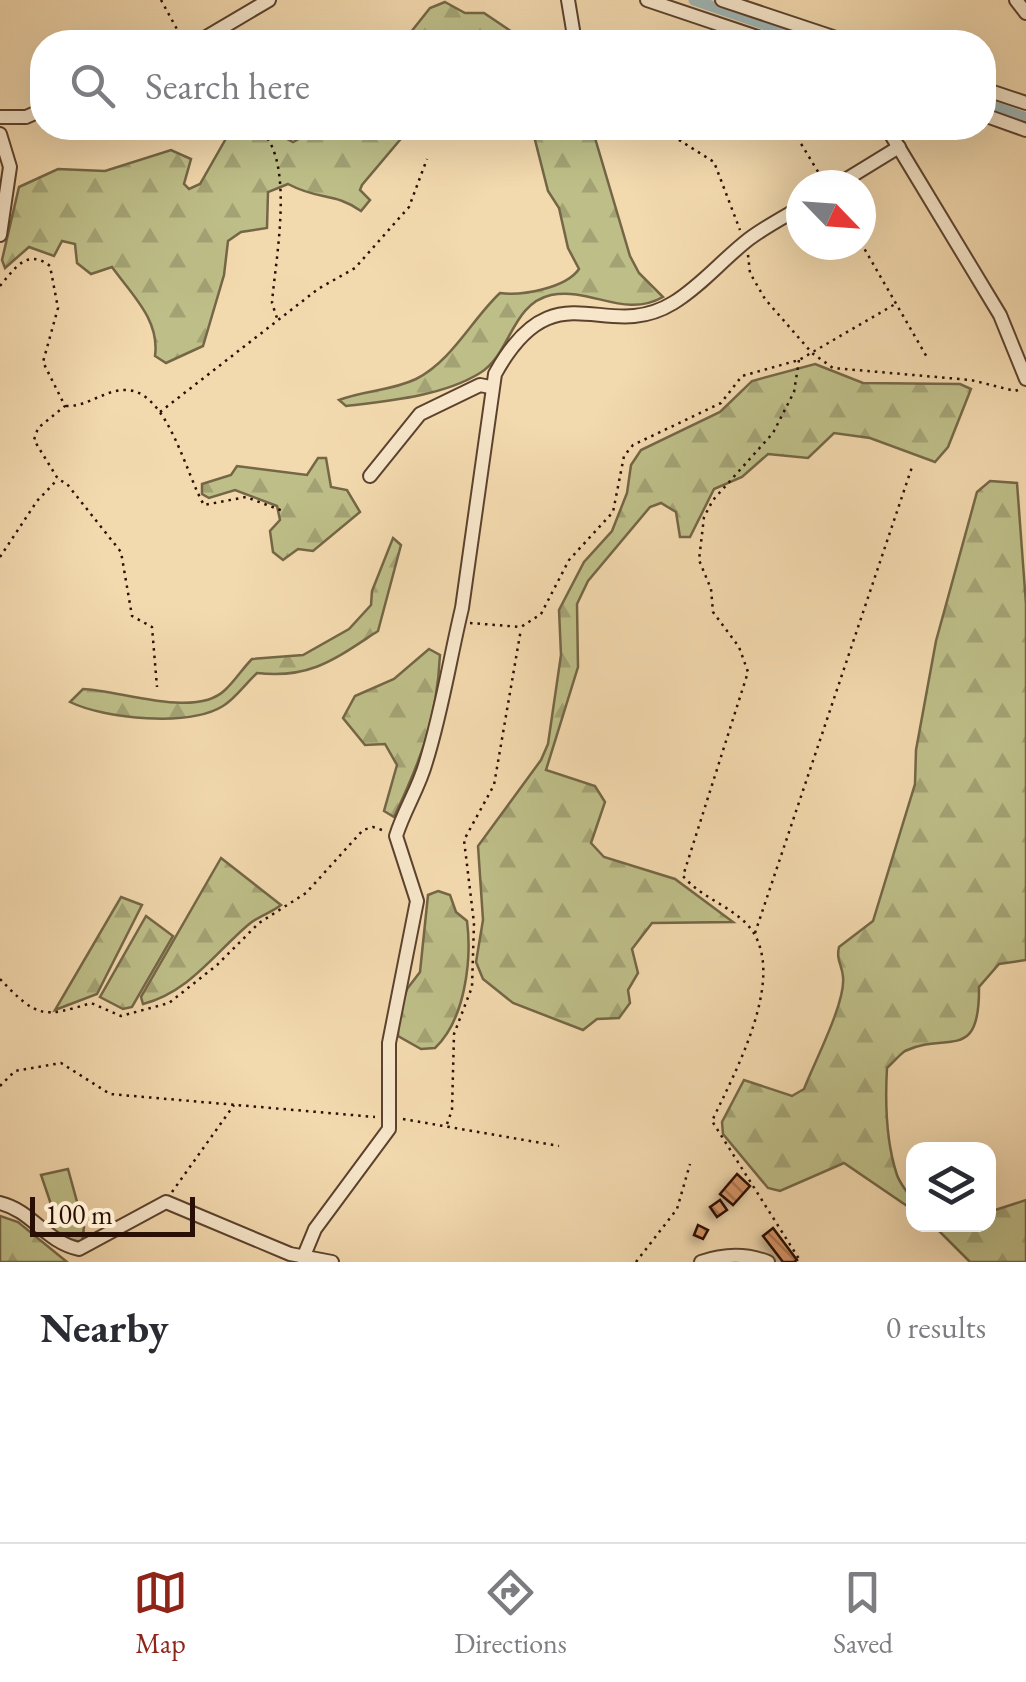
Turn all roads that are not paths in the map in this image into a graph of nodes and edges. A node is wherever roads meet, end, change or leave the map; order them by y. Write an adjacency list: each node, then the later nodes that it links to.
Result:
1 (269, 0): 7 (street)
2 (568, 0): 8 (street)
3 (648, 0): 9 (street)
4 (722, 0): 10 (street)
5 (1016, 0): 6 (street)
6 (1026, 13)
7 (218, 30)
8 (573, 30)
9 (737, 30)
10 (812, 30)
11 (996, 93): 12 (street)
12 (1026, 102)
13 (30, 115): 14 (street)
14 (0, 117)
15 (996, 119): 16 (street)
16 (1026, 130)
17 (0, 134): 22 (street)
18 (894, 140): 19 (street)
19 (898, 147): 20 (street); 23 (street)
20 (861, 170)
21 (786, 216): 24 (street)
22 (0, 235)
23 (1026, 383)
24 (490, 387): 25 (street); 27 (street)
25 (370, 476)
26 (0, 1204): 27 (street)
27 (302, 1258): 28 (street)
28 (332, 1262)
29 (701, 1262): 30 (street)
30 (768, 1262)

